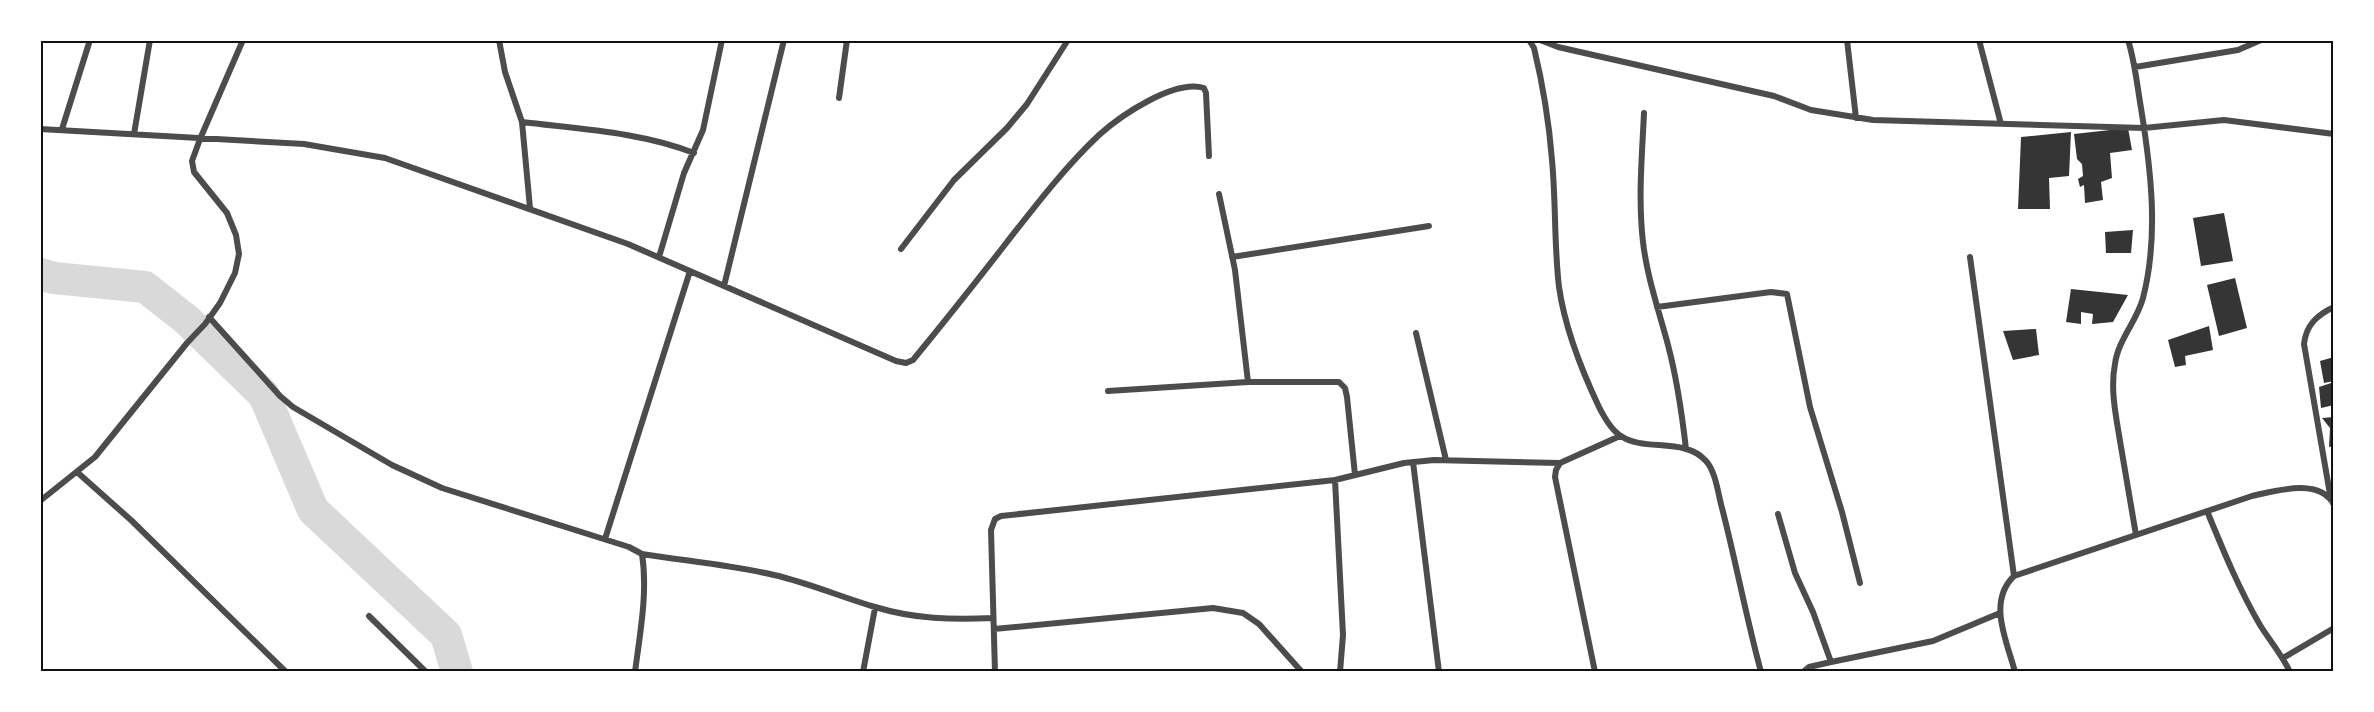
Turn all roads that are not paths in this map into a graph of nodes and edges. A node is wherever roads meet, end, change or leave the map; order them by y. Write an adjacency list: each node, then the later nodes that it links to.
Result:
1 (90, 40): 23 (street)
2 (150, 40): 24 (street)
3 (243, 40): 26 (street)
4 (499, 40): 19 (street)
5 (722, 40): 27 (street)
6 (784, 40): 37 (street)
7 (848, 40): 16 (street)
8 (1068, 40): 32 (street)
9 (1529, 40): 44 (street)
10 (1540, 40): 18 (street)
11 (1847, 40): 18 (street)
12 (1979, 40): 20 (street)
13 (2128, 40): 15 (street)
14 (2261, 40): 15 (street)
15 (2135, 67): 21 (street)
16 (839, 98)
17 (1644, 113): 38 (street)
18 (1856, 118): 20 (street)
19 (522, 122): 27 (street); 30 (street)
20 (2001, 124): 21 (street)
21 (2144, 128): 25 (street); 56 (street)
22 (40, 129): 23 (street)
23 (62, 129): 24 (street)
24 (135, 134): 26 (street)
25 (2334, 134)
26 (200, 139): 30 (street); 40 (street)
27 (694, 153): 34 (street)
28 (1209, 156): 37 (street)
29 (1219, 194): 33 (street)
30 (530, 208): 34 (street)
31 (1429, 226): 33 (street)
32 (901, 249)
33 (1232, 256): 42 (street)
34 (659, 257): 36 (street)
35 (1970, 257): 59 (street)
36 (690, 271): 37 (street); 57 (street)
37 (724, 286)
38 (1657, 307): 45 (street); 60 (street)
39 (2334, 307): 53 (street)
40 (207, 321): 49 (street); 57 (street)
41 (1416, 333): 46 (street)
42 (1248, 382): 43 (street); 50 (street)
43 (1108, 392)
44 (1620, 436): 45 (street); 48 (street)
45 (1686, 449): 78 (street)
46 (1446, 460): 47 (street); 48 (street)
47 (1413, 462): 50 (street); 76 (street)
48 (1560, 463): 77 (street)
49 (77, 472): 52 (street); 69 (street)
50 (1355, 475): 51 (street)
51 (1335, 480): 64 (street); 75 (street)
52 (40, 501)
53 (2332, 503): 54 (street)
54 (2207, 511): 56 (street); 67 (street)
55 (1778, 514): 68 (street)
56 (2136, 535): 59 (street)
57 (605, 539): 58 (street)
58 (642, 554): 61 (street); 71 (street)
59 (2014, 576): 62 (street)
60 (1860, 583)
61 (875, 608): 64 (street); 72 (street)
62 (2000, 613): 68 (street); 80 (street)
63 (369, 616): 70 (street)
64 (993, 618): 66 (street)
65 (2334, 628): 67 (street)
66 (994, 629): 73 (street); 74 (street)
67 (2283, 658): 81 (street)
68 (1831, 662): 79 (street)
69 (286, 672)
70 (426, 672)
71 (635, 672)
72 (863, 672)
73 (995, 672)
74 (1302, 672)
75 (1340, 672)
76 (1439, 672)
77 (1595, 672)
78 (1761, 672)
79 (1803, 672)
80 (2015, 672)
81 (2290, 672)

